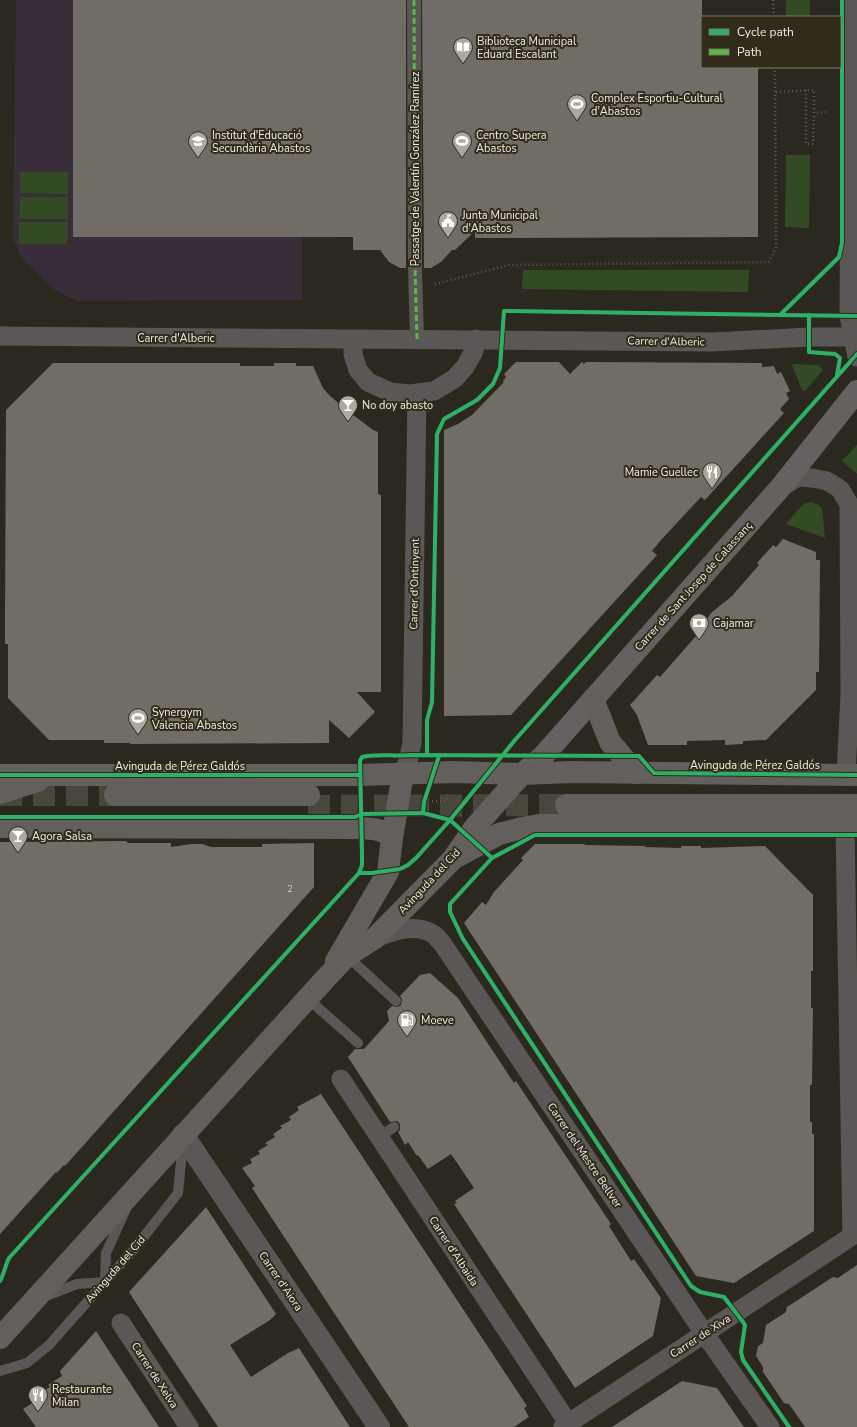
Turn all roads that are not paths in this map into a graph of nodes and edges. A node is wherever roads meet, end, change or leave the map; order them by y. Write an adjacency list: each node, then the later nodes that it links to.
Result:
1 (414, 0): 6 (street, Passatge de Valentín González Ramírez)
2 (850, 0): 4 (street)
3 (0, 336): 5 (street, Carrer d'Alberic)
4 (855, 337): 7 (street, Carrer d'Alberic); 8 (street)
5 (353, 339): 6 (street, Carrer d'Alberic); 10 (street)
6 (417, 339): 7 (street, Carrer d'Alberic)
7 (476, 339): 10 (street)
8 (857, 357)
9 (857, 391): 11 (main road, Carrer de Sant Josep de Calassanç)
10 (417, 393): 14 (street, Carrer d'Ontinyent)
11 (780, 488): 12 (main road, Carrer de Sant Josep de Calassanç); 17 (street)
12 (593, 699): 13 (main road); 15 (main road, Carrer de Sant Josep de Calassanç)
13 (636, 773): 15 (main road, Avinguda de Pérez Galdós); 17 (main road, Avinguda de Pérez Galdós)
14 (403, 774): 15 (main road, Avinguda de Pérez Galdós); 18 (main road, Avinguda de Pérez Galdós); 26 (main road, Avinguda del Cid)
15 (522, 774): 27 (main road, Avinguda del Cid)
16 (0, 775): 18 (main road, Avinguda de Pérez Galdós)
17 (851, 775)
18 (66, 776): 19 (main road, Avinguda de Pérez Galdós)
19 (0, 794)
20 (857, 795): 23 (main road)
21 (115, 800): 22 (main road)
22 (308, 800)
23 (857, 805)
24 (851, 826): 27 (main road); 37 (street)
25 (0, 828): 26 (main road)
26 (392, 838): 30 (main road, Avinguda del Cid)
27 (452, 860): 28 (main road, Avinguda del Cid)
28 (375, 938): 29 (main road, Avinguda del Cid); 41 (street, Carrer del Mestre Bellver)
29 (347, 956): 30 (main road, Avinguda del Cid); 32 (lane)
30 (326, 978): 31 (main road, Avinguda del Cid)
31 (307, 998): 33 (lane); 35 (main road, Avinguda del Cid)
32 (396, 1001)
33 (358, 1043)
34 (341, 1079): 44 (street, Carrer d'Albaida)
35 (183, 1135): 36 (main road, Avinguda del Cid); 38 (lane, Avinguda del Cid); 46 (street, Carrer d'Aiora)
36 (135, 1188): 38 (lane); 39 (main road, Avinguda del Cid)
37 (855, 1235): 41 (street, Carrer de Xiva)
38 (104, 1282): 39 (lane); 43 (lane, Avinguda del Cid)
39 (34, 1300): 42 (main road, Avinguda del Cid)
40 (121, 1323): 45 (street, Carrer de Xelva)
41 (704, 1333): 44 (street, Carrer de Xiva); 47 (street, Carrer del Mestre Bellver)
42 (0, 1338)
43 (0, 1371)
44 (566, 1425)
45 (189, 1427)
46 (379, 1427)
47 (770, 1427)

